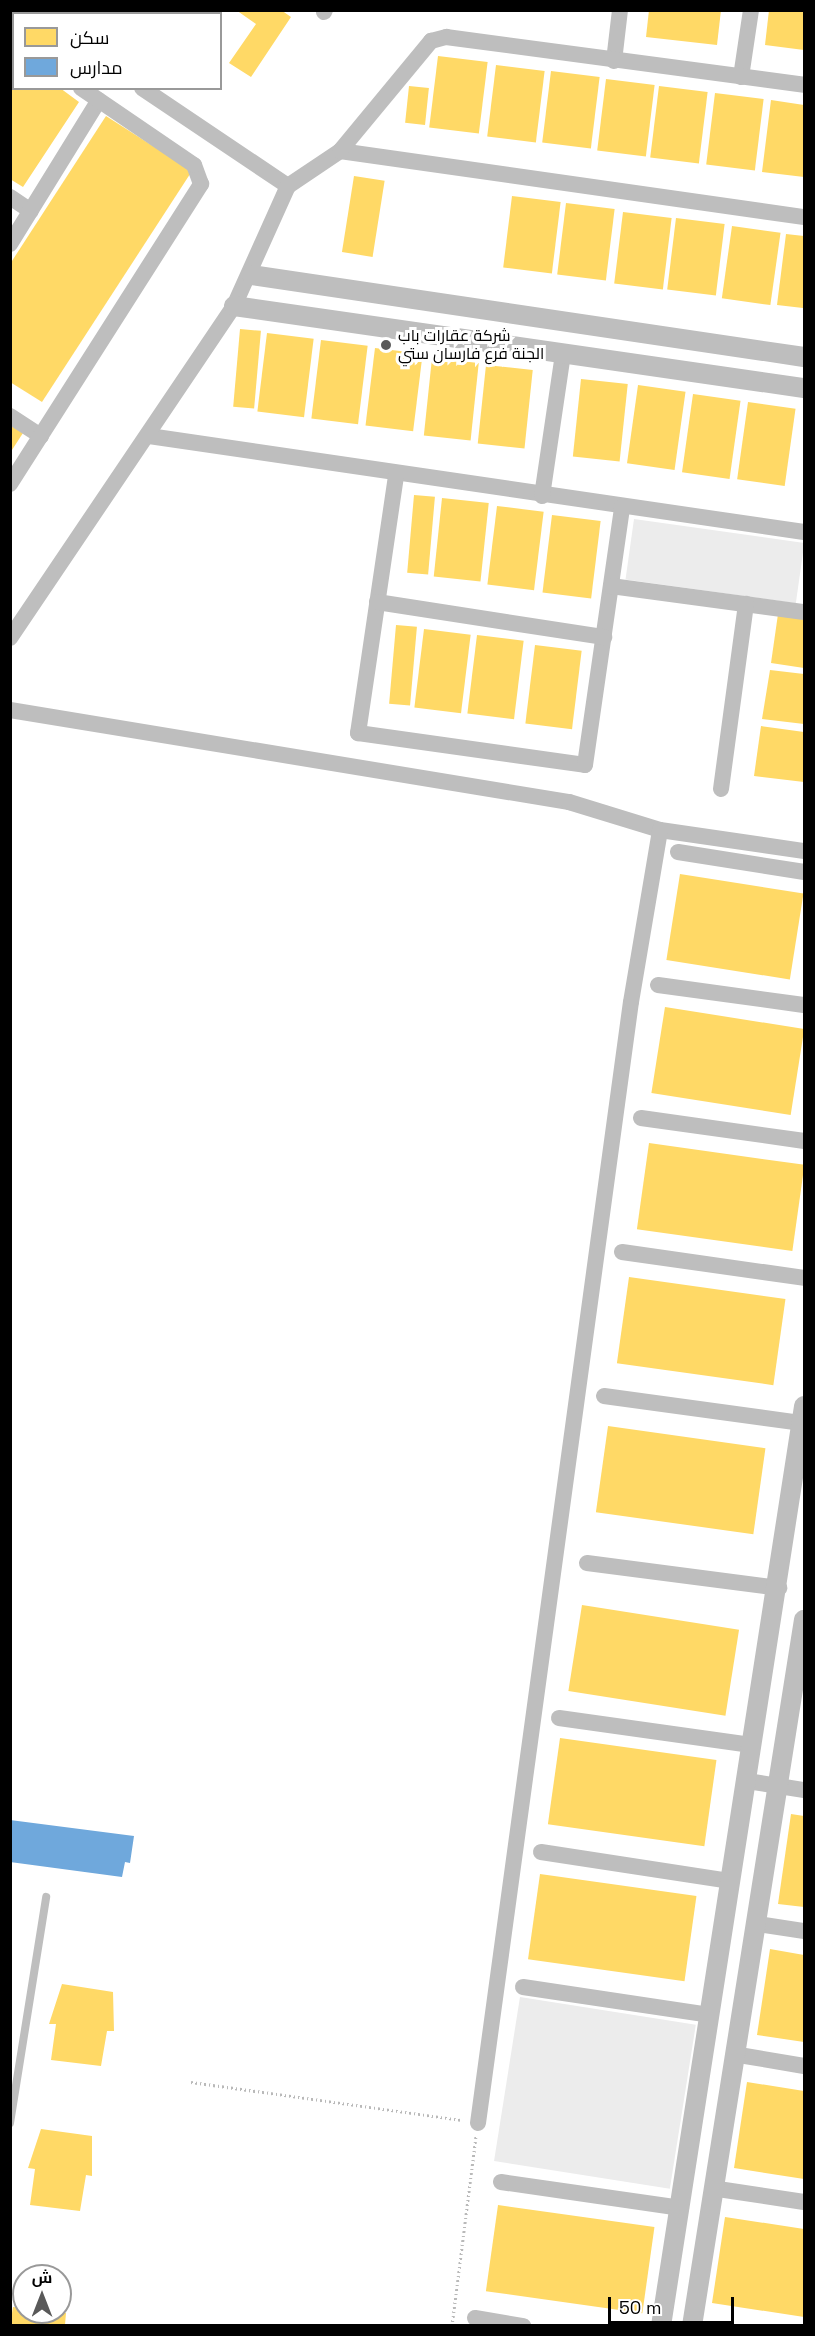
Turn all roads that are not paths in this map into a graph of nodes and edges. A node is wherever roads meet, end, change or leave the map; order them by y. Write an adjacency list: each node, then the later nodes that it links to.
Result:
1 (620, 10): 3 (street)
2 (751, 10): 4 (street)
3 (614, 61): 4 (street); 9 (street)
4 (741, 77): 5 (street)
5 (804, 85)
6 (84, 90): 8 (street)
7 (145, 90): 10 (street)
8 (99, 100): 12 (street); 21 (street)
9 (340, 151): 10 (street); 13 (street)
10 (288, 186): 15 (street)
11 (10, 197): 12 (street)
12 (31, 211): 14 (street)
13 (804, 217)
14 (10, 244)
15 (252, 276): 16 (street); 18 (street)
16 (234, 306): 17 (street); 22 (street)
17 (563, 352): 19 (street); 25 (street)
18 (804, 357)
19 (804, 388)
20 (10, 416): 21 (street)
21 (41, 436): 24 (street)
22 (149, 436): 23 (street); 33 (street)
23 (396, 476): 25 (street); 29 (street)
24 (10, 484)
25 (542, 496): 26 (street)
26 (622, 507): 27 (street); 28 (street)
27 (804, 532)
28 (611, 586): 30 (street); 32 (street)
29 (377, 602): 32 (street); 32 (street)
30 (746, 604): 31 (street); 35 (street)
31 (804, 612)
32 (604, 637)
33 (10, 638)
34 (10, 710): 36 (street)
35 (722, 789)
36 (660, 830): 37 (street); 67 (street)
37 (804, 851)
38 (678, 852): 39 (street)
39 (804, 872)
40 (658, 985): 41 (street)
41 (804, 1005)
42 (641, 1118): 43 (street)
43 (804, 1141)
44 (622, 1252): 45 (street)
45 (804, 1278)
46 (604, 1396): 47 (street)
47 (803, 1414): 49 (street)
48 (587, 1563): 49 (street)
49 (778, 1588): 53 (street)
50 (804, 1620): 51 (street)
51 (802, 1646): 55 (street)
52 (559, 1718): 53 (street)
53 (751, 1745): 54 (street)
54 (747, 1781): 55 (street); 58 (street)
55 (778, 1786): 56 (street); 60 (street)
56 (804, 1790)
57 (541, 1852): 58 (street)
58 (731, 1881): 63 (street)
59 (46, 1897): 66 (lane)
60 (758, 1924): 61 (street); 64 (street)
61 (804, 1931)
62 (523, 1987): 63 (street)
63 (711, 2015): 71 (street)
64 (739, 2055): 65 (street); 69 (street)
65 (804, 2066)
66 (10, 2123)
67 (478, 2123)
68 (501, 2182): 71 (street)
69 (718, 2188): 70 (street); 75 (street)
70 (804, 2202)
71 (681, 2208): 74 (street)
72 (475, 2318): 73 (street)
73 (523, 2325)
74 (661, 2325)
75 (692, 2325)

